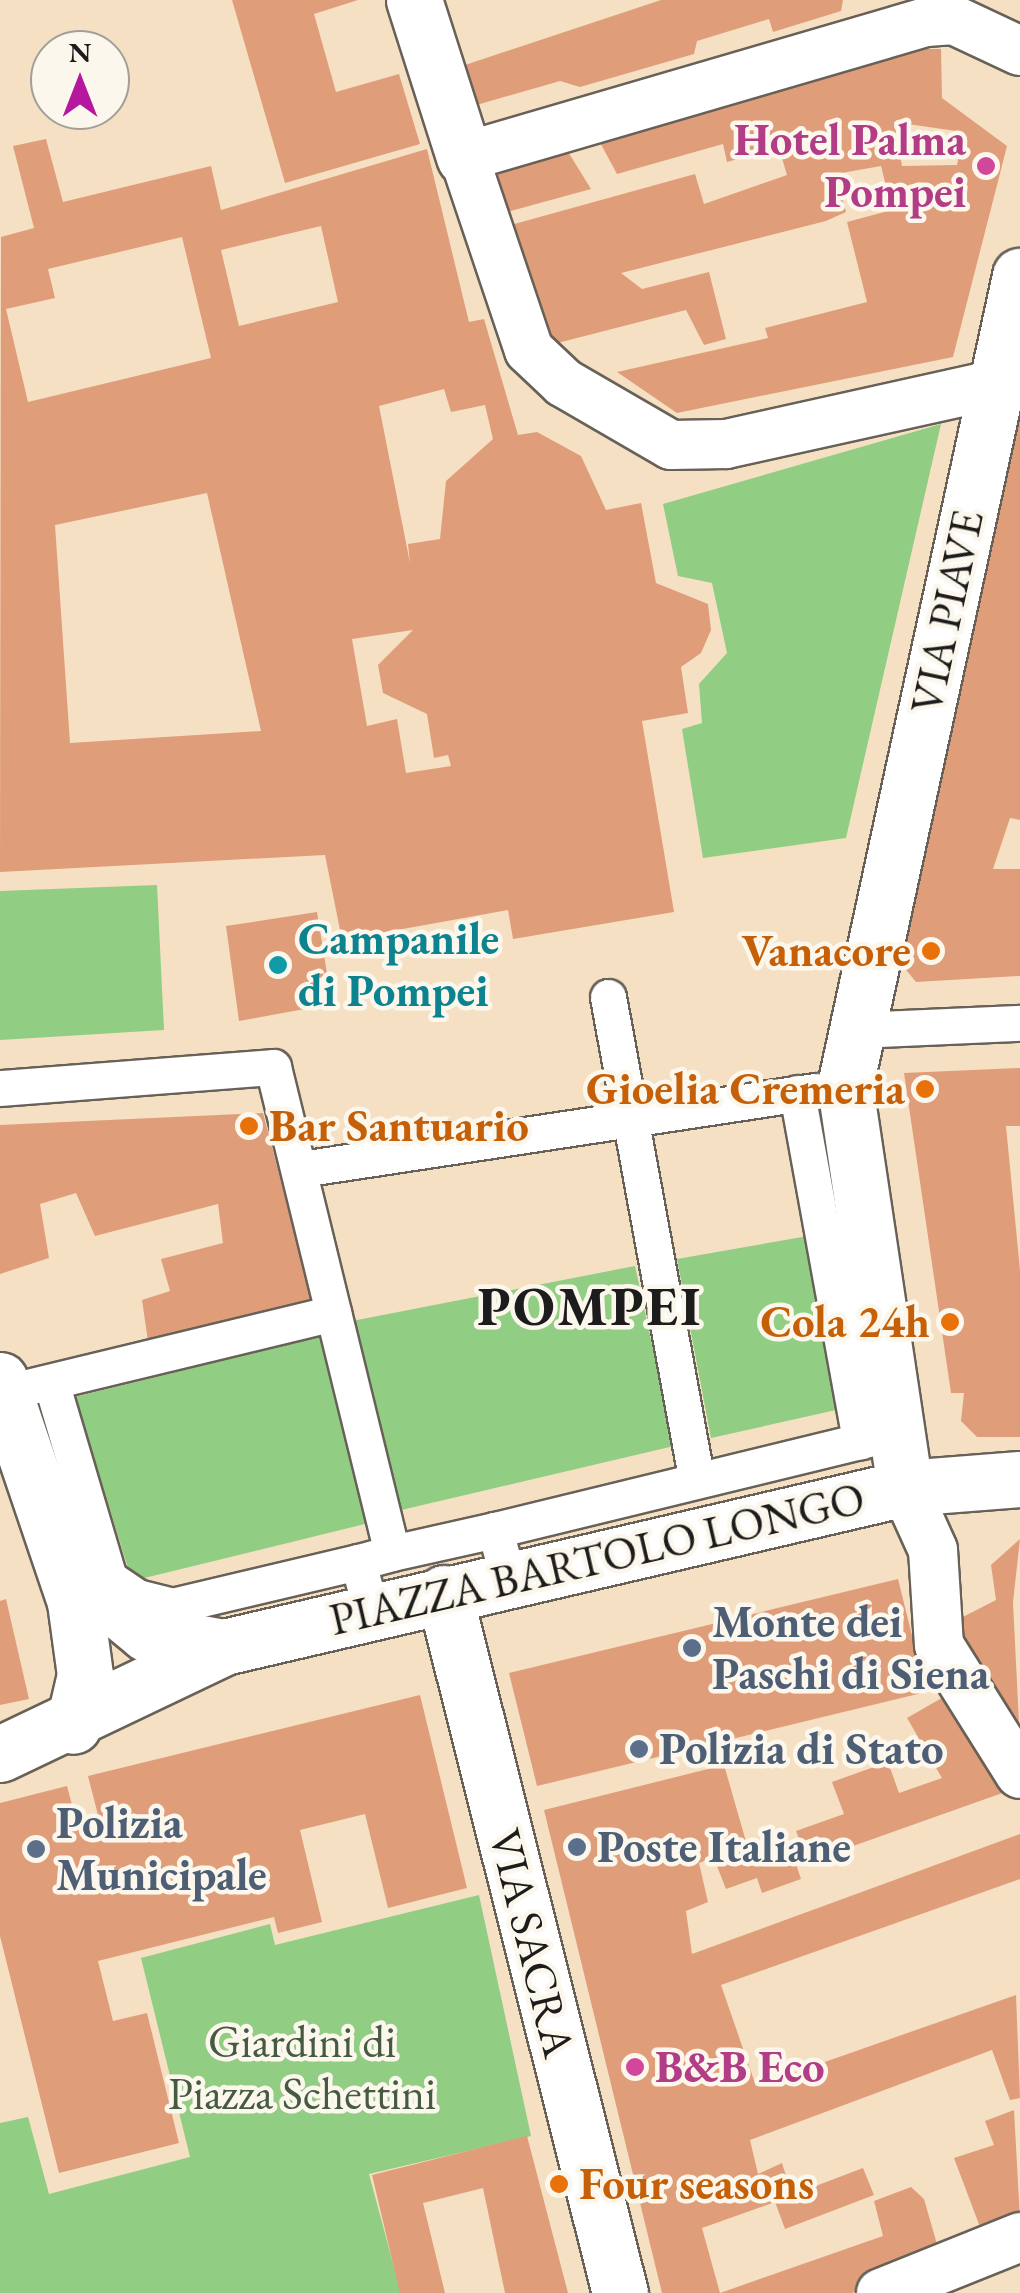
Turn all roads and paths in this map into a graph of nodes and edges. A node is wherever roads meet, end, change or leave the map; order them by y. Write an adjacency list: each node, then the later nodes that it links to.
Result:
1 (414, 0): 3 (street)
2 (1020, 51): 3 (street)
3 (464, 157): 5 (street)
4 (1020, 276): 5 (street, VIA PIAVE)
5 (997, 384): 6 (street, VIA PIAVE)
6 (874, 949): 9 (street, PIAZZA BARTOLO LONGO)
7 (608, 997): 11 (street, PIAZZA BARTOLO LONGO)
8 (1020, 1023): 9 (street)
9 (856, 1030): 15 (street, PIAZZA BARTOLO LONGO)
10 (0, 1088): 12 (street)
11 (628, 1117): 12 (street); 15 (street); 16 (street, PIAZZA BARTOLO LONGO)
12 (301, 1169): 13 (street)
13 (333, 1312): 14 (street); 22 (street)
14 (12, 1395): 19 (street)
15 (878, 1437): 16 (street); 18 (street, PIAZZA BARTOLO LONGO)
16 (697, 1480): 20 (street)
17 (1020, 1480): 18 (street)
18 (905, 1488): 20 (street, PIAZZA BARTOLO LONGO); 27 (street)
19 (62, 1495): 21 (street); 24 (street)
20 (501, 1554): 22 (street); 23 (street, PIAZZA BARTOLO LONGO)
21 (66, 1567): 24 (street, PIAZZA BARTOLO LONGO); 25 (street)
22 (374, 1575): 23 (street, PIAZZA BARTOLO LONGO); 24 (street, PIAZZA BARTOLO LONGO)
23 (444, 1592): 29 (street, VIA SACRA)
24 (248, 1624): 25 (street, PIAZZA BARTOLO LONGO)
25 (73, 1726): 26 (street, PIAZZA BARTOLO LONGO)
26 (0, 1754)
27 (1020, 1774)
28 (1020, 2236): 30 (street)
29 (620, 2293)
30 (881, 2293)

